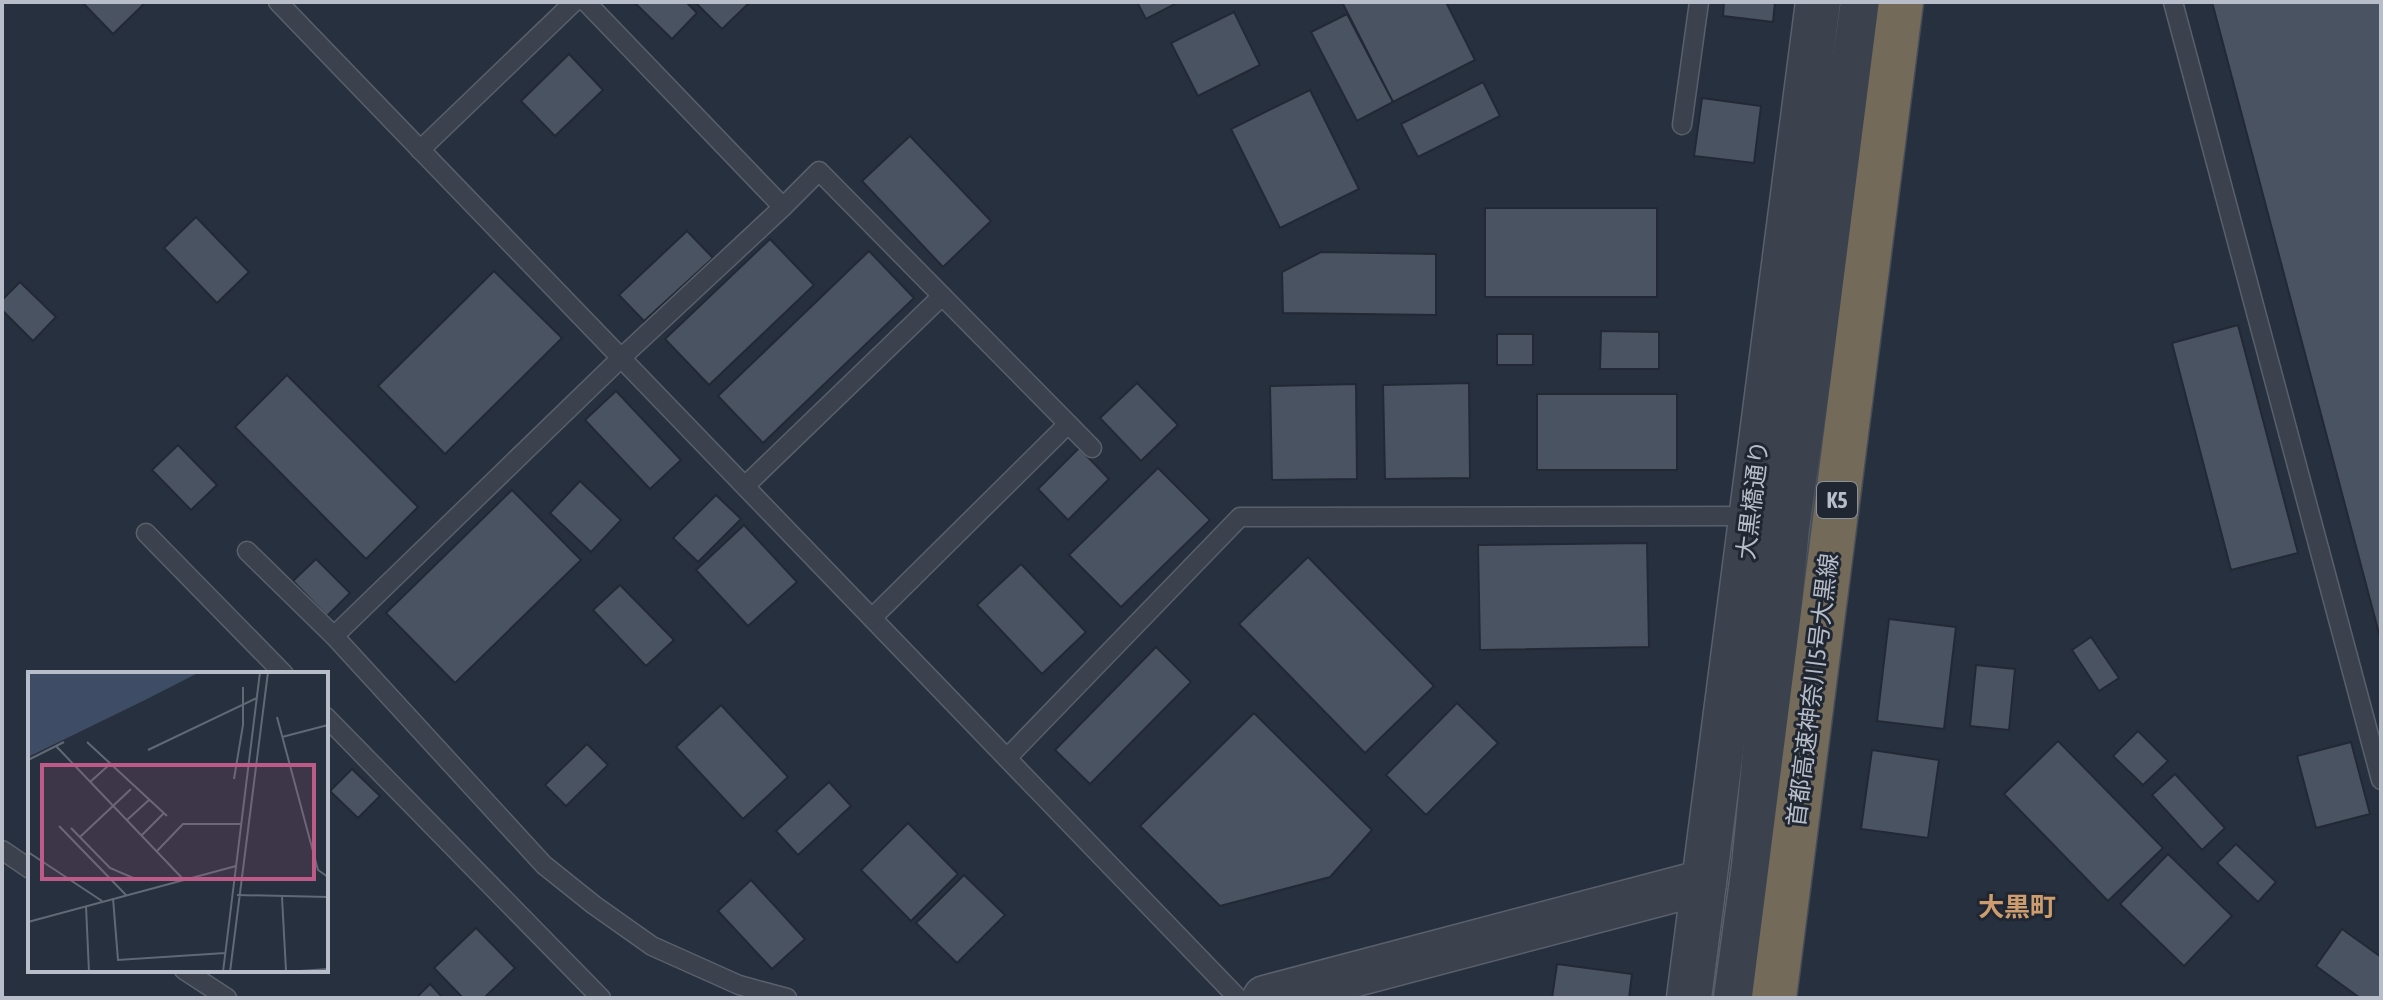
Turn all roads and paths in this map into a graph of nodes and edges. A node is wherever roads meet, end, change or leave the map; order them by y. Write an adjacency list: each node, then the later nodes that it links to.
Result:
1 (278, 2): 11 (lane)
2 (574, 2): 11 (lane)
3 (586, 2): 12 (lane)
4 (1699, 2): 10 (lane)
5 (1818, 2): 18 (street, 大黒橋通り)
6 (1863, 2): 37 (street, 大黒橋通り)
7 (1883, 2): 38 (highway, 首都高速神奈川5号大黒線 / K5)
8 (1901, 2): 39 (highway, 首都高速神奈川5号大黒線 / K5)
9 (2173, 2): 26 (lane)
10 (1682, 125)
11 (420, 150): 14 (lane)
12 (783, 207): 13 (lane); 14 (lane)
13 (942, 296): 15 (lane); 17 (lane)
14 (621, 358): 17 (lane); 22 (lane)
15 (1068, 424): 16 (lane); 21 (lane)
16 (1092, 448)
17 (745, 486): 21 (lane)
18 (1751, 516): 25 (lane); 29 (street, 大黒橋通り)
19 (146, 533): 23 (lane)
20 (247, 551): 22 (lane)
21 (872, 618): 25 (lane)
22 (334, 636): 33 (lane)
23 (282, 672)
24 (328, 719): 32 (lane)
25 (1007, 758): 34 (lane)
26 (2381, 780)
27 (2, 850): 28 (lane)
28 (28, 868)
29 (1704, 882): 35 (street); 36 (street, 大黒橋通り)
30 (187, 972): 31 (lane)
31 (227, 998)
32 (601, 998)
33 (787, 998)
34 (1238, 998)
35 (1265, 998)
36 (1689, 998)
37 (1736, 998)
38 (1756, 998)
39 (1774, 998)

